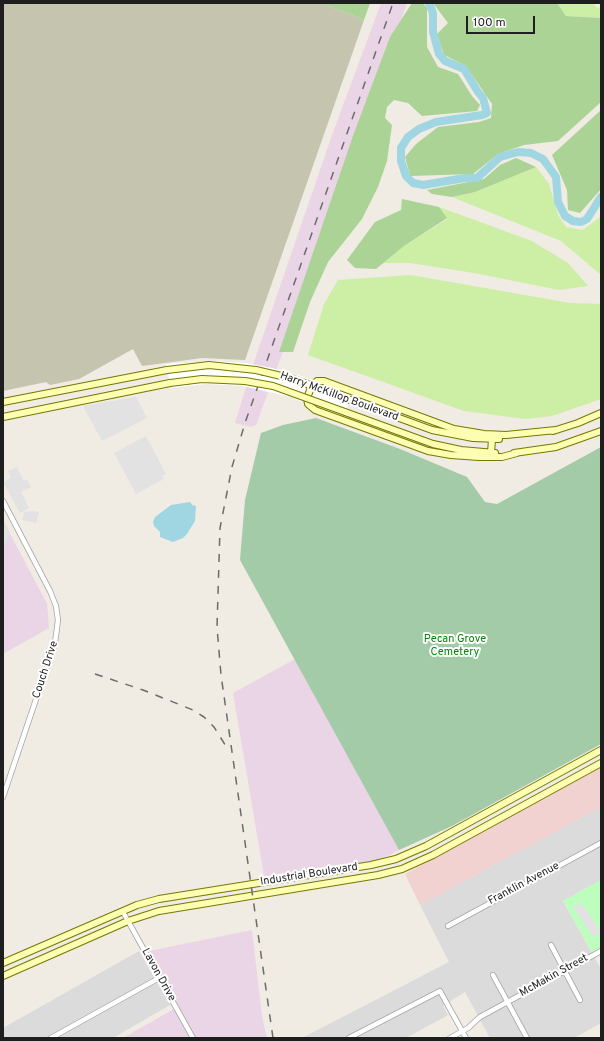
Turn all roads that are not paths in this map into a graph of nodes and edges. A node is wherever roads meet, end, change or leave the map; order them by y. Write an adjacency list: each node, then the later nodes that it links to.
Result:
1 (3, 402): 6 (main road, Harry McKillop Boulevard, bridge)
2 (601, 413): 4 (main road, Harry McKillop Boulevard)
3 (3, 417): 7 (main road, Harry McKillop Boulevard, bridge)
4 (556, 430): 6 (main road, Harry McKillop Boulevard); 8 (main road)
5 (601, 431): 8 (main road, Harry McKillop Boulevard)
6 (492, 439): 7 (main road)
7 (491, 453): 8 (main road, Harry McKillop Boulevard)
8 (517, 453)
9 (3, 502): 15 (street, Couch Drive)
10 (601, 750): 11 (main road, Industrial Boulevard)
11 (592, 756): 12 (main road); 13 (main road, Industrial Boulevard)
12 (599, 764): 14 (main road, Industrial Boulevard)
13 (562, 772): 14 (main road); 16 (main road, Industrial Boulevard)
14 (568, 781): 18 (main road, Industrial Boulevard)
15 (3, 797)
16 (512, 798): 17 (main road, Industrial Boulevard); 18 (main road)
17 (500, 805): 19 (main road); 21 (main road, Industrial Boulevard)
18 (517, 808): 19 (main road, Industrial Boulevard)
19 (505, 814): 22 (main road, Industrial Boulevard)
20 (601, 843): 26 (street, Franklin Avenue)
21 (318, 873): 22 (main road); 23 (main road); 24 (main road, Industrial Boulevard)
22 (322, 884): 23 (main road, Industrial Boulevard)
23 (282, 891): 25 (main road, Industrial Boulevard)
24 (123, 912): 25 (street, Lavon Drive); 29 (main road, Industrial Boulevard)
25 (128, 921): 32 (main road, Industrial Boulevard); 33 (street, Lavon Drive)
26 (448, 926)
27 (551, 945): 30 (street)
28 (601, 951): 30 (street, McMakin Street)
29 (3, 963)
30 (565, 971): 34 (street); 35 (street, McMakin Street)
31 (493, 975): 35 (street)
32 (3, 976)
33 (159, 978): 37 (street); 38 (street, Lavon Drive)
34 (580, 1000)
35 (508, 1002): 36 (street, McMakin Street); 42 (street)
36 (462, 1031): 39 (street); 40 (street, McMakin Street); 41 (street)
37 (51, 1038)
38 (193, 1038)
39 (348, 1038)
40 (450, 1038)
41 (466, 1038)
42 (527, 1038)

